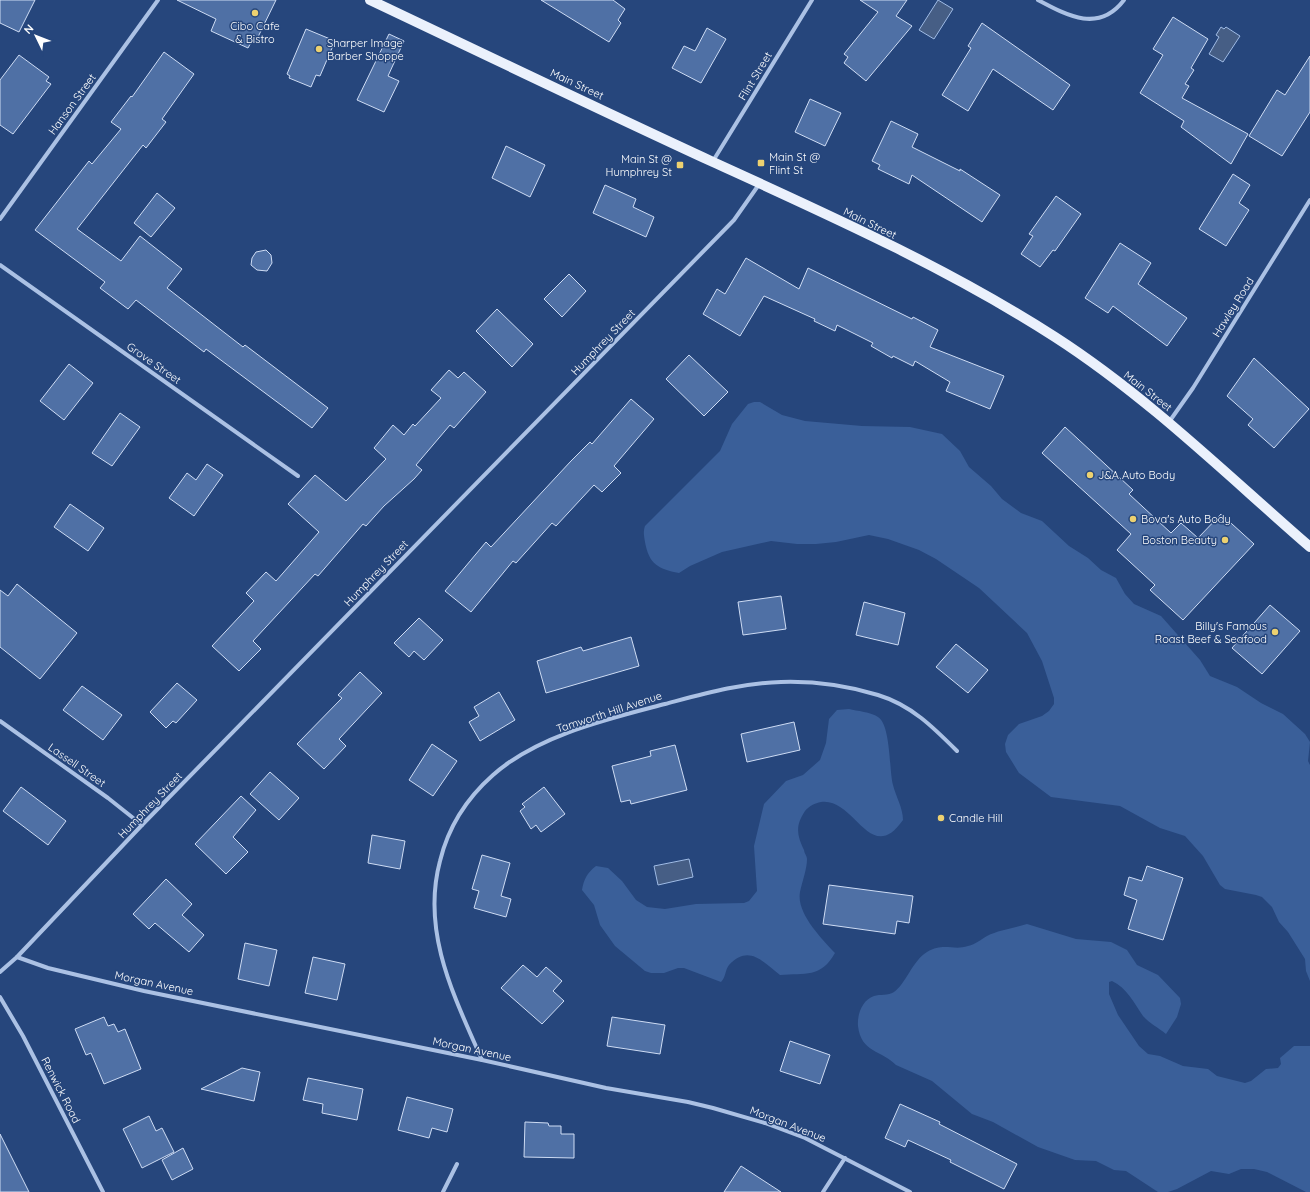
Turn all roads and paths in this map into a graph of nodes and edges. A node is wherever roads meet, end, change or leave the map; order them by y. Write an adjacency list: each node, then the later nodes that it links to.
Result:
1 (158, 0): 9 (street, Hanson Street)
2 (370, 0): 6 (main road, Main Street)
3 (812, 0): 6 (street, Flint Street)
4 (1038, 0): 5 (street)
5 (1124, 0)
6 (713, 162): 7 (main road, Main Street)
7 (760, 183): 11 (main road, Main Street); 16 (street, Humphrey Street)
8 (1310, 200): 11 (street, Hawley Road)
9 (0, 219)
10 (0, 265): 12 (street, Grove Street)
11 (1169, 423): 13 (main road, Main Street)
12 (298, 476)
13 (1310, 547)
14 (0, 721): 16 (street, Lassell Street)
15 (957, 751): 20 (street, Tamworth Hill Avenue)
16 (142, 825): 17 (street, Humphrey Street)
17 (17, 957): 18 (street, Humphrey Street); 20 (street, Morgan Avenue)
18 (0, 972)
19 (0, 997): 23 (street, Renwick Road)
20 (482, 1060): 21 (street, Morgan Avenue)
21 (845, 1158): 25 (street); 26 (street, Morgan Avenue)
22 (457, 1164): 24 (street)
23 (103, 1192)
24 (443, 1192)
25 (823, 1192)
26 (910, 1192)

